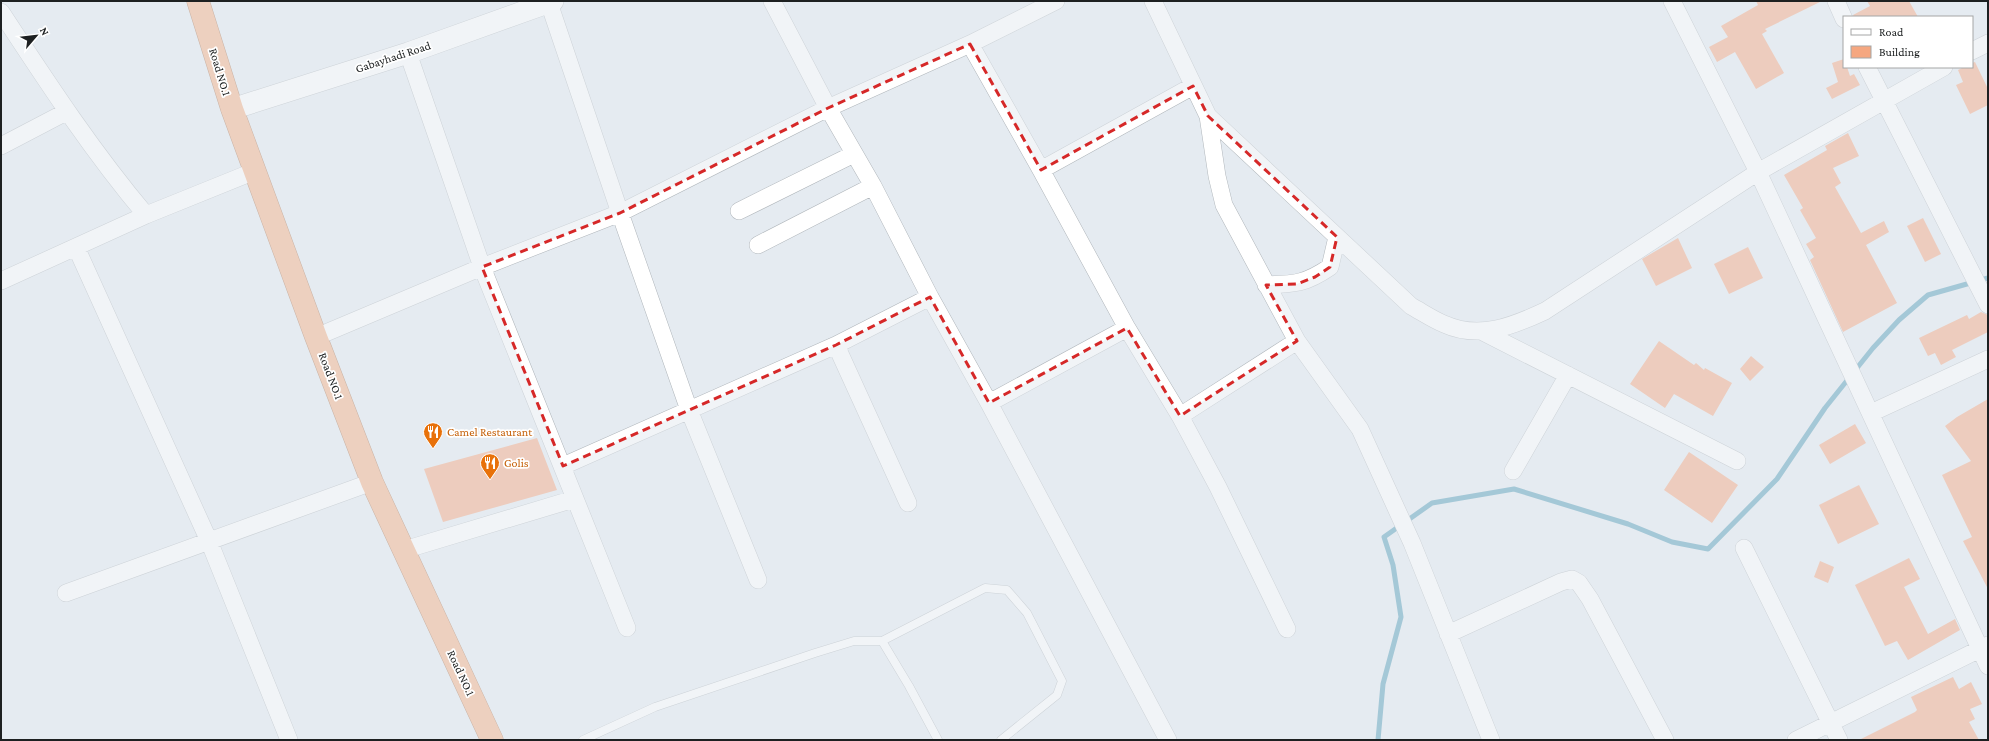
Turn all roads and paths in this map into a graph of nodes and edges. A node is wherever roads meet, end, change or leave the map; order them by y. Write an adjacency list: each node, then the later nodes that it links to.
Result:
1 (198, 1): 19 (highway, Road NO.1)
2 (772, 1): 18 (street)
3 (1056, 1): 11 (street)
4 (1153, 1): 16 (street)
5 (1672, 1): 26 (street)
6 (1836, 1): 9 (street)
7 (551, 2): 13 (street, Gabayhadi Road); 29 (street)
8 (1, 12): 20 (street)
9 (1843, 17)
10 (1988, 42): 12 (street)
11 (970, 44): 18 (street); 25 (street)
12 (1973, 50)
13 (408, 53): 19 (street, Gabayhadi Road); 34 (street)
14 (1867, 68): 17 (street)
15 (1942, 68): 17 (street)
16 (1193, 86): 21 (street); 25 (street)
17 (1883, 101): 26 (street); 38 (street)
18 (828, 108): 23 (street); 29 (street)
19 (232, 109): 24 (highway, Road NO.1)
20 (66, 112): 22 (street); 30 (street)
21 (1208, 116): 31 (street); 36 (street)
22 (1, 146)
23 (854, 154): 27 (street); 28 (street)
24 (255, 170): 30 (street); 41 (highway, Road NO.1)
25 (1041, 170): 39 (street)
26 (1758, 172): 40 (street); 48 (street)
27 (873, 186): 32 (street); 37 (street)
28 (739, 212)
29 (620, 213): 34 (street); 47 (street)
30 (146, 215): 33 (street)
31 (1336, 237): 36 (street); 40 (street)
32 (758, 246)
33 (76, 247): 35 (street); 56 (street)
34 (482, 266): 41 (street); 51 (street)
35 (1, 281)
36 (1266, 285): 42 (street)
37 (930, 298): 43 (street); 46 (street)
38 (1988, 305)
39 (1127, 328): 46 (street); 49 (street)
40 (1481, 331): 45 (street)
41 (316, 337): 53 (highway, Road NO.1)
42 (1297, 341): 49 (street); 63 (street)
43 (836, 345): 47 (street); 55 (street)
44 (1988, 359): 48 (street)
45 (1568, 375): 50 (street); 52 (street)
46 (989, 403): 73 (street)
47 (689, 410): 51 (street); 59 (street)
48 (1871, 413): 65 (street)
49 (1180, 416): 62 (street)
50 (1737, 461)
51 (563, 466): 54 (street)
52 (1513, 471)
53 (372, 482): 56 (street); 58 (highway, Road NO.1)
54 (574, 499): 58 (street); 61 (street)
55 (908, 503)
56 (209, 541): 60 (street); 68 (street)
57 (1744, 548): 67 (street)
58 (404, 550): 69 (highway, Road NO.1)
59 (758, 580)
60 (66, 593)
61 (627, 628)
62 (1287, 629)
63 (1448, 634): 74 (street); 75 (street)
64 (882, 640): 70 (lane); 71 (lane); 72 (lane)
65 (1984, 647): 66 (street); 67 (street)
66 (1988, 666)
67 (1830, 723): 76 (street); 77 (street)
68 (289, 740)
69 (492, 740)
70 (583, 740)
71 (938, 740)
72 (1002, 740)
73 (1168, 740)
74 (1491, 740)
75 (1665, 740)
76 (1796, 740)
77 (1839, 740)

